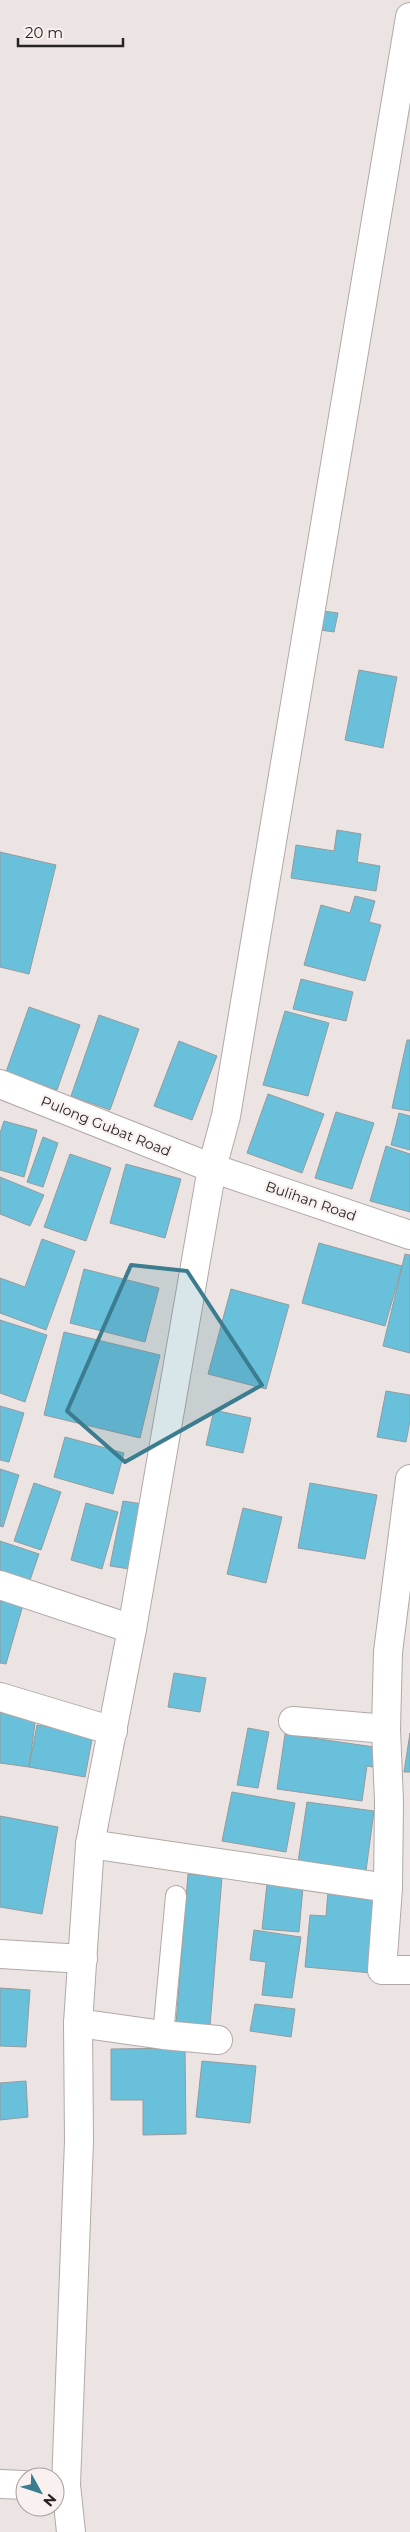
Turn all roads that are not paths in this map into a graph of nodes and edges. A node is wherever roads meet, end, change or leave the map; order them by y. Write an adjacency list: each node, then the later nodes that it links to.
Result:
1 (410, 17): 3 (street)
2 (0, 1084): 3 (street, Pulong Gubat Road)
3 (212, 1168): 4 (street, Bulihan Road); 7 (street)
4 (410, 1235)
5 (410, 1479): 8 (street)
6 (0, 1585): 7 (street)
7 (132, 1629): 12 (street)
8 (399, 1652): 11 (street)
9 (0, 1697): 12 (street)
10 (293, 1721): 11 (street)
11 (386, 1729): 13 (street)
12 (113, 1731): 14 (street)
13 (400, 1802): 15 (street)
14 (90, 1844): 15 (street); 18 (street)
15 (388, 1888): 19 (street)
16 (176, 1896): 21 (lane)
17 (0, 1954): 18 (street)
18 (83, 1959): 20 (street)
19 (410, 1970)
20 (78, 2023): 21 (street); 23 (street)
21 (163, 2035): 22 (street)
22 (218, 2040)
23 (62, 2467)
24 (0, 2484): 25 (street)
25 (15, 2485)
26 (65, 2504): 27 (street)
27 (71, 2532)

